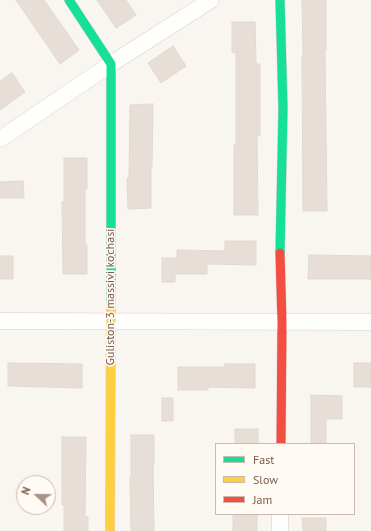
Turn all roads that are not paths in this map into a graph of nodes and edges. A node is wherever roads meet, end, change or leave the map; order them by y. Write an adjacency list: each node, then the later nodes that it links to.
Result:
1 (69, 0): 4 (street)
2 (211, 0): 4 (street)
3 (280, 0): 8 (street)
4 (111, 64): 5 (street); 7 (street, Guliston-3 massivi ko'chasi)
5 (0, 139)
6 (0, 321): 7 (street)
7 (111, 321): 8 (street); 12 (street, Guliston-3 massivi ko'chasi)
8 (282, 322): 9 (street); 10 (street)
9 (371, 322)
10 (281, 443)
11 (280, 515): 13 (street)
12 (110, 531)
13 (280, 531)

